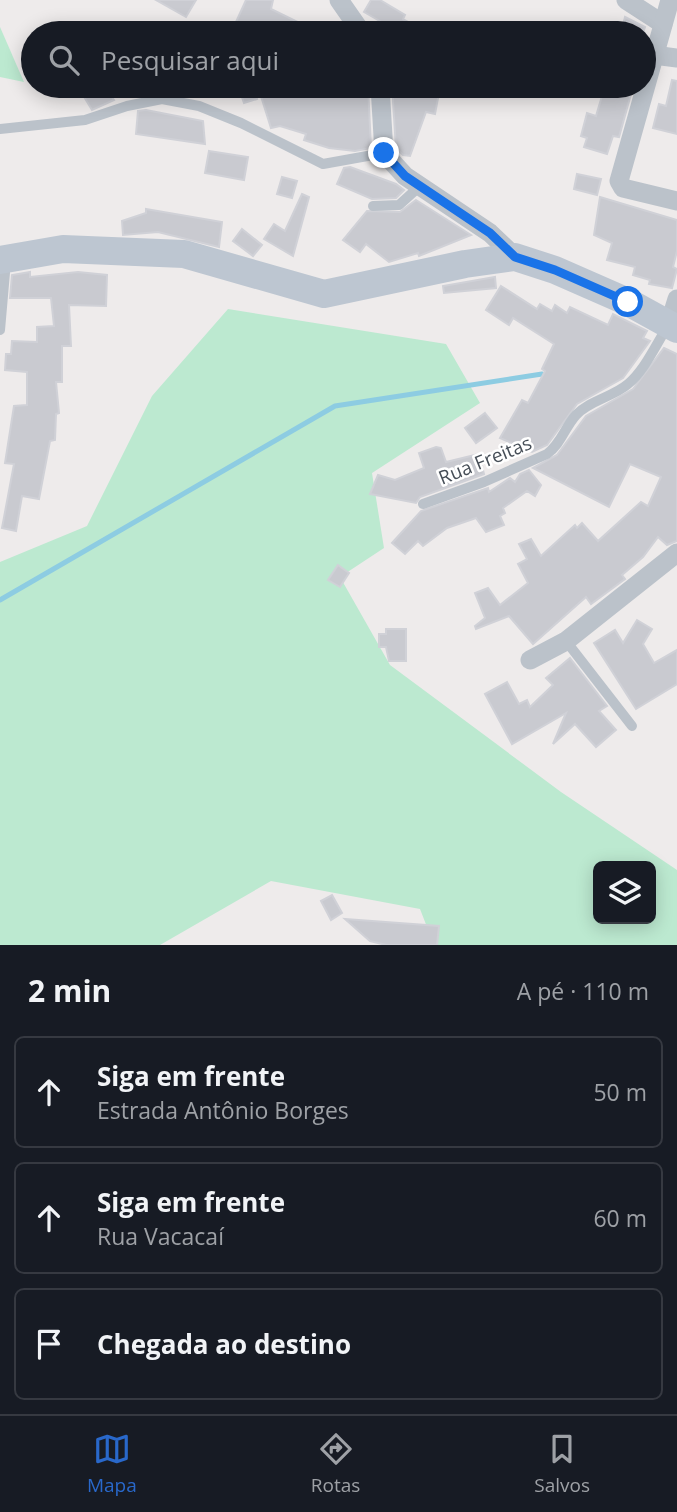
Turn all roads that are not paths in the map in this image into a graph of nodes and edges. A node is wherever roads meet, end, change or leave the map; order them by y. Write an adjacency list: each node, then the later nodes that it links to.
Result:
1 (339, 0): 4 (street)
2 (626, 0): 5 (street)
3 (670, 0): 5 (street)
4 (354, 21)
5 (663, 24): 6 (street)
6 (656, 48)
7 (656, 55): 8 (street)
8 (677, 58)
9 (381, 98): 12 (street)
10 (643, 98): 14 (street)
11 (0, 129): 12 (lane)
12 (384, 153): 13 (street)
13 (420, 186): 15 (lane); 16 (street)
14 (677, 201)
15 (373, 206)
16 (515, 257): 17 (street); 18 (street)
17 (3, 260): 19 (lane)
18 (674, 318): 20 (lane, Rua Freitas)
19 (0, 330)
20 (424, 504)
21 (677, 553): 22 (street)
22 (566, 641): 23 (street); 24 (lane)
23 (530, 660)
24 (632, 726)

